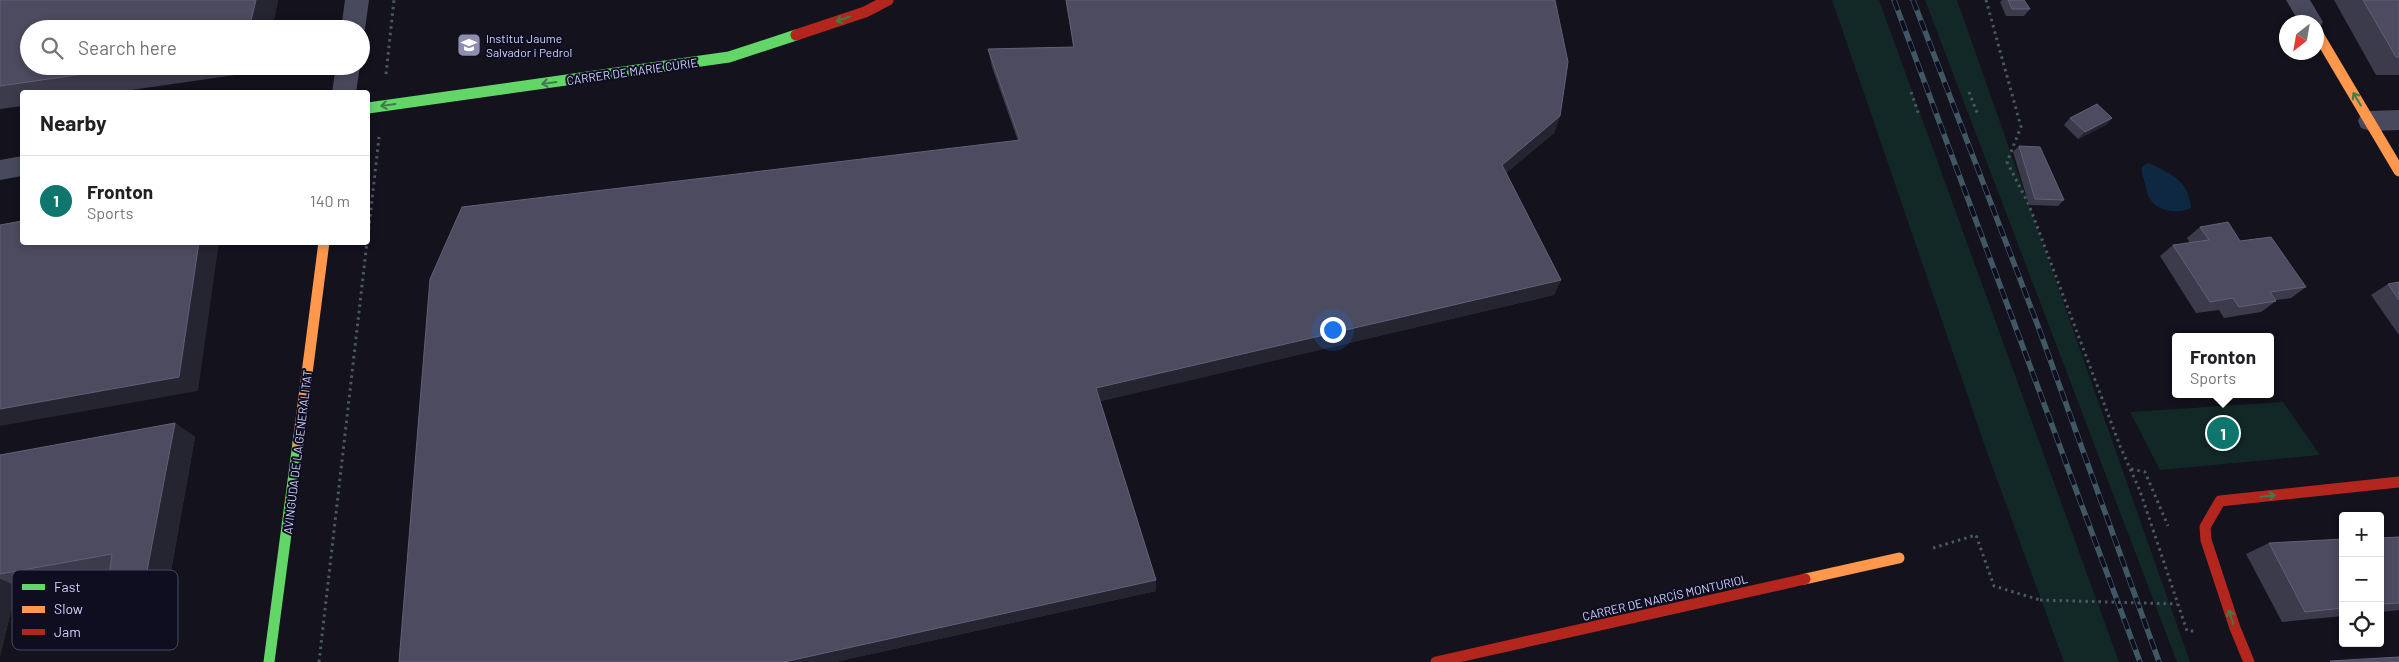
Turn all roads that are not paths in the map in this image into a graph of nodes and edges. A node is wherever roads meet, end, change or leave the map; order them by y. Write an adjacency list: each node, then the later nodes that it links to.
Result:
1 (357, 0): 5 (street)
2 (888, 0): 9 (street, CARRER DE MARIE CURIE, one-way to 9)
3 (2298, 0): 4 (street)
4 (2307, 15)
5 (354, 20)
6 (2324, 44): 11 (street, one-way to 6)
7 (347, 75): 8 (street)
8 (344, 90)
9 (370, 108)
10 (2399, 120): 11 (street)
11 (2370, 121): 14 (street)
12 (20, 166): 13 (street)
13 (0, 170)
14 (2399, 171)
15 (324, 245): 18 (street, AVINGUDA DE LA GENERALITAT)
16 (2399, 482): 20 (street, one-way to 16)
17 (1899, 558): 19 (street, CARRER DE NARCÍS MONTURIOL)
18 (269, 662)
19 (1436, 662)
20 (2249, 662)

